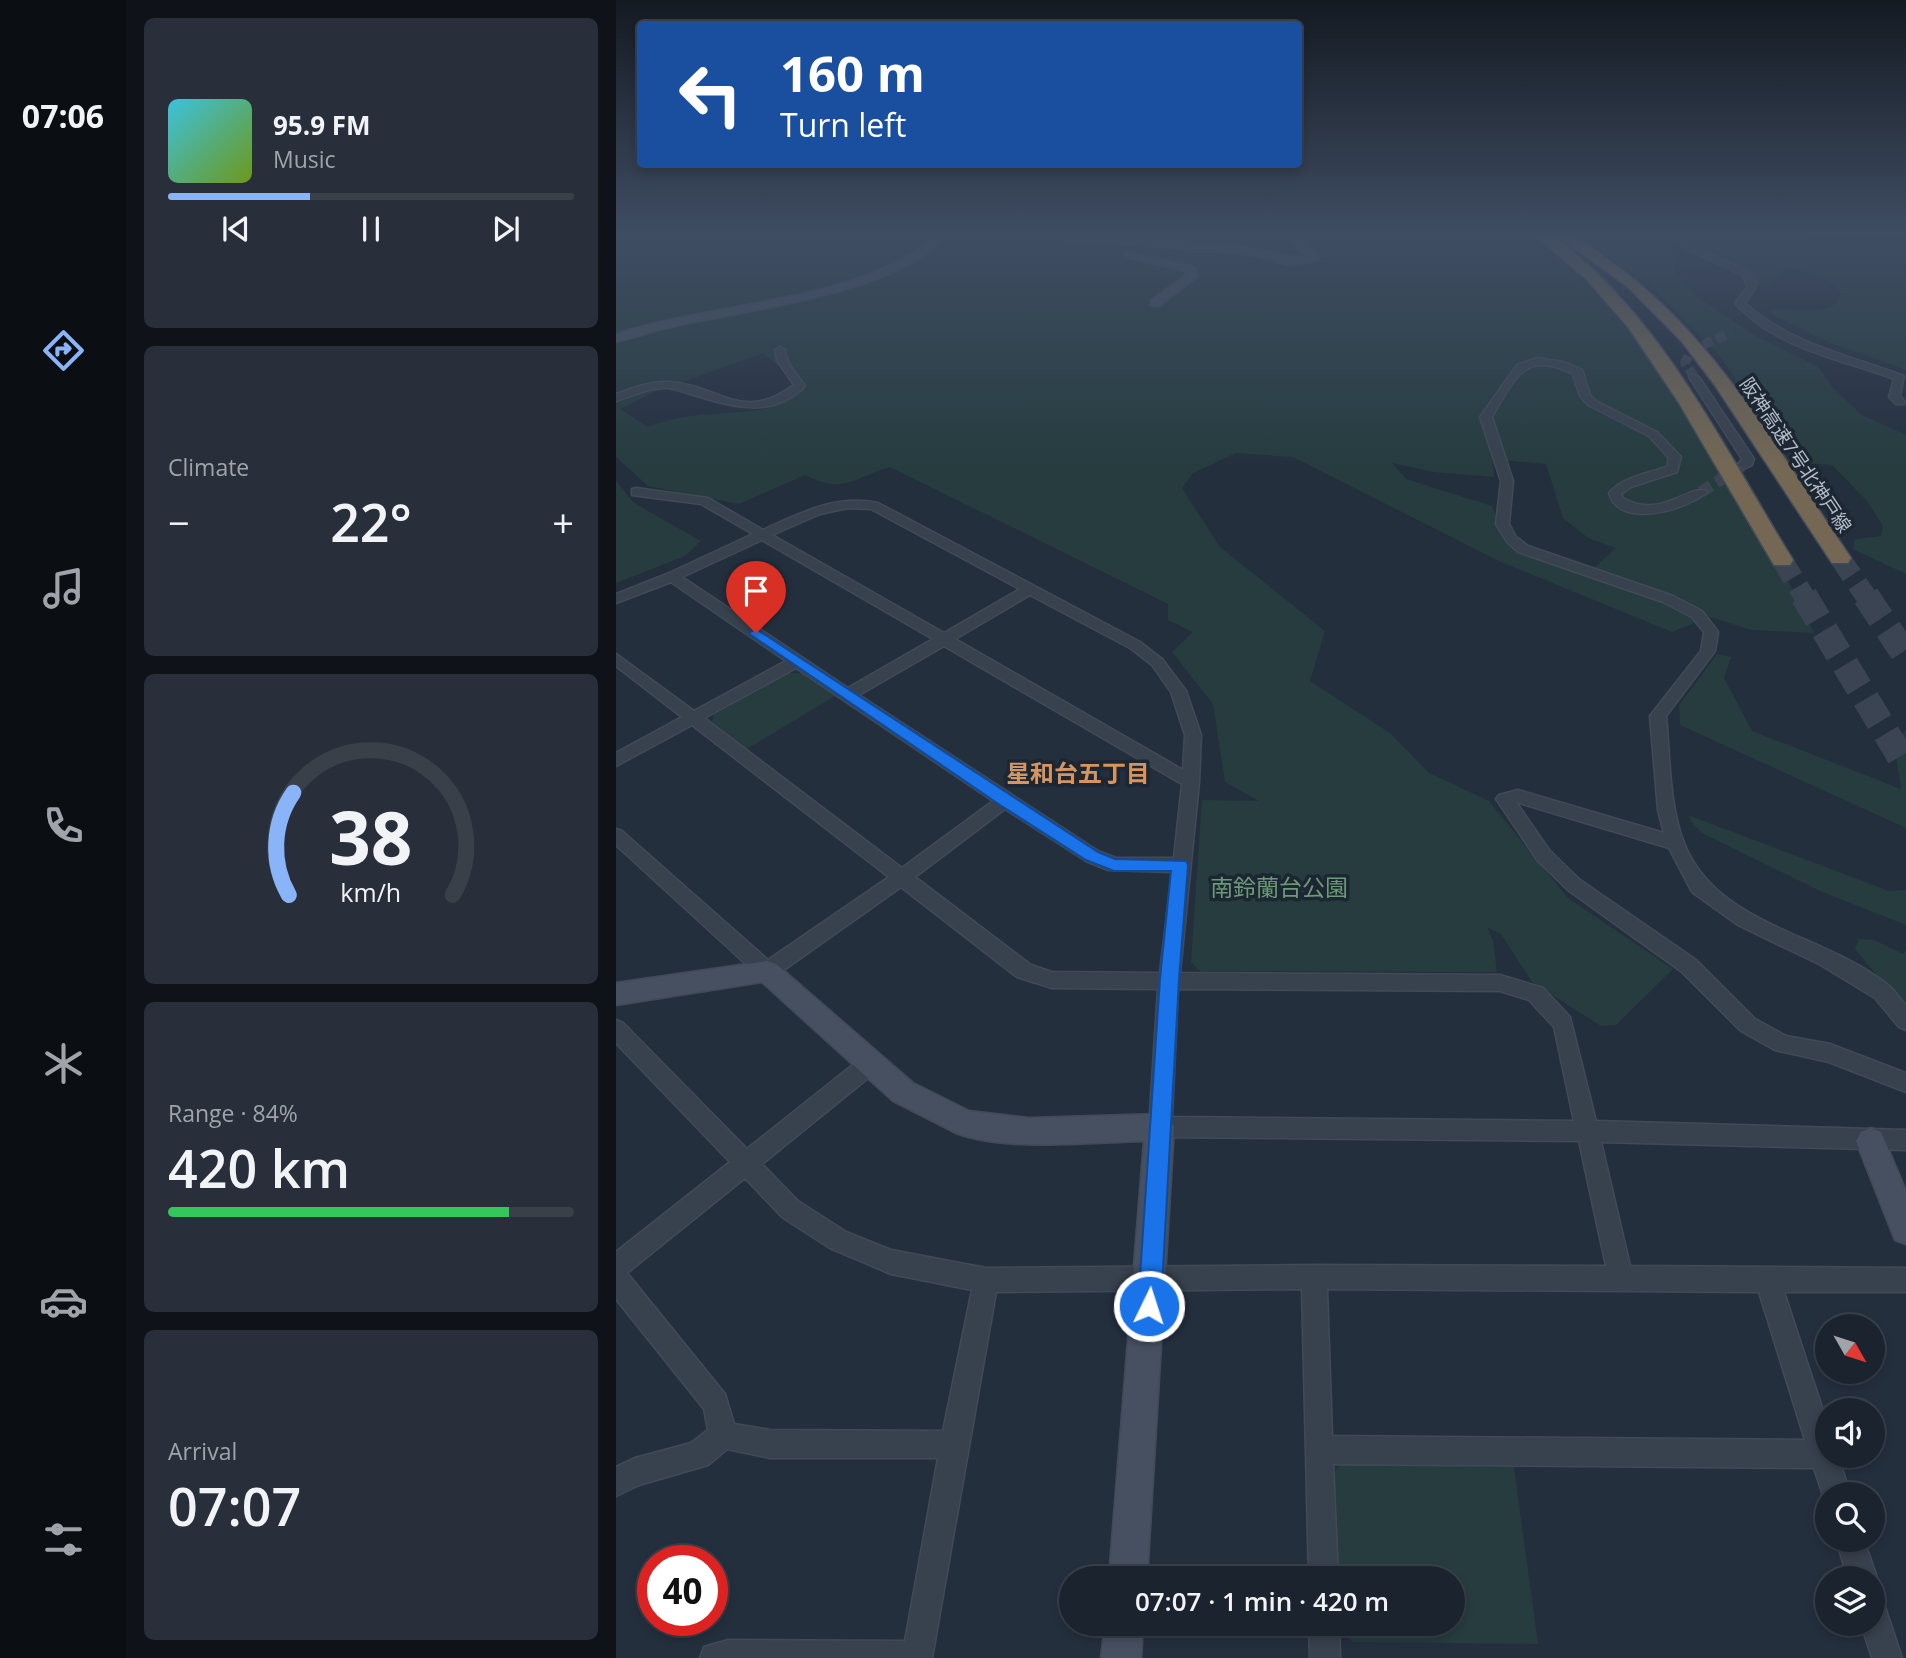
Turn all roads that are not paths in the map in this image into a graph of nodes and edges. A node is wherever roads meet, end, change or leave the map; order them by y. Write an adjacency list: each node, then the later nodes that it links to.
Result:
1 (717, 312): 5 (street)
2 (1626, 312): 15 (highway)
3 (1662, 312): 14 (highway, 阪神高速7号北神戸線)
4 (1749, 312): 9 (street)
5 (616, 338)
6 (780, 350): 8 (street)
7 (1694, 377): 10 (street)
8 (616, 398)
9 (1900, 402)
10 (1744, 465)
11 (636, 492): 13 (street)
12 (1701, 492): 28 (street)
13 (763, 534): 16 (street); 17 (street); 19 (street)
14 (1840, 558)
15 (1782, 560)
16 (672, 577): 18 (street); 21 (street)
17 (1032, 588): 19 (street); 25 (street)
18 (616, 599)
19 (944, 639): 22 (street); 25 (street)
20 (616, 659): 23 (street)
21 (797, 661): 22 (street); 23 (street)
22 (850, 694): 26 (street)
23 (694, 718): 24 (street); 30 (street)
24 (616, 760)
25 (1191, 782): 29 (street)
26 (1005, 801): 29 (street); 30 (street)
27 (616, 835): 31 (street)
28 (1675, 843): 34 (street); 37 (street)
29 (1180, 865): 32 (street)
30 (901, 878): 31 (street); 32 (street)
31 (767, 971): 33 (street); 36 (street)
32 (1170, 979): 38 (street); 39 (street)
33 (616, 994)
34 (1906, 1021)
35 (616, 1029): 42 (street)
36 (871, 1063): 38 (street); 42 (street)
37 (1906, 1083)
38 (1160, 1127): 39 (street); 45 (street)
39 (1588, 1131): 41 (street); 48 (street)
40 (1906, 1140): 41 (street)
41 (1871, 1141): 43 (street)
42 (746, 1163): 44 (street); 49 (street)
43 (1906, 1229)
44 (616, 1267)
45 (1151, 1278): 46 (street); 49 (street); 58 (street)
46 (1314, 1278): 48 (street); 55 (street)
47 (616, 1279): 53 (street)
48 (1621, 1279): 50 (street)
49 (986, 1280): 54 (street)
50 (1768, 1280): 51 (street); 52 (street)
51 (1906, 1280)
52 (1815, 1429)
53 (723, 1435): 54 (street); 57 (street)
54 (954, 1445): 63 (street)
55 (1319, 1450): 56 (street); 59 (street)
56 (1815, 1454)
57 (616, 1482)
58 (1129, 1566)
59 (1322, 1566)
60 (1123, 1636): 65 (street)
61 (1324, 1636): 66 (street)
62 (1880, 1636): 68 (street)
63 (917, 1657): 64 (street)
64 (715, 1658)
65 (1121, 1658)
66 (1325, 1658): 67 (street)
67 (1341, 1658)
68 (1887, 1658)

